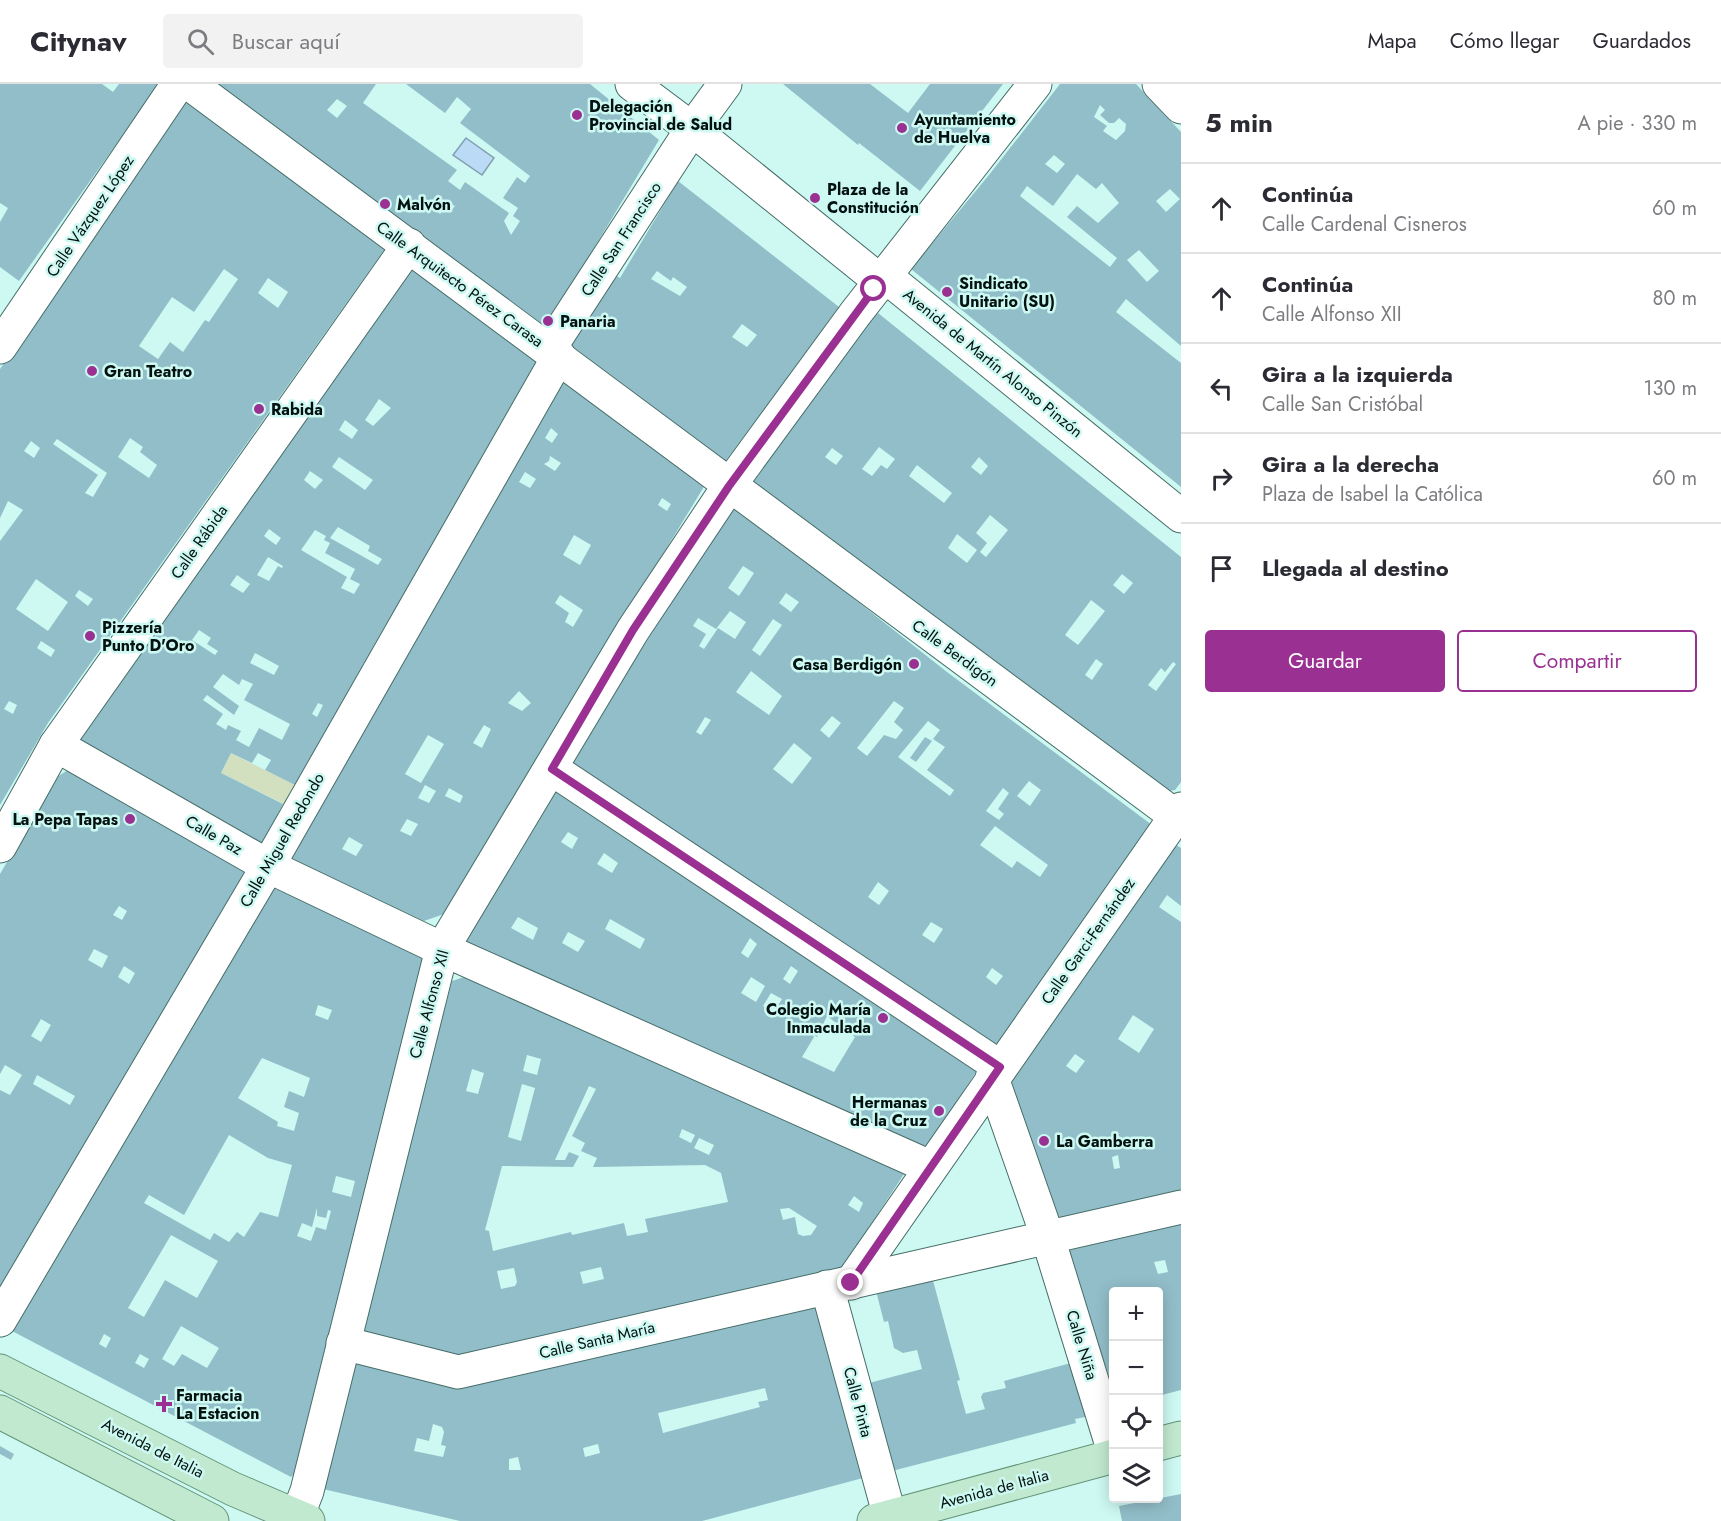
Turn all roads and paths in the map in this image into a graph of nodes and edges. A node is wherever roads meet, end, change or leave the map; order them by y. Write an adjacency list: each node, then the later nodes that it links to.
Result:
1 (178, 84): 11 (street, Calle Vázquez López)
2 (190, 84): 9 (street, Calle Arquitecto Pérez Carasa)
3 (632, 84): 8 (street, Avenida de Martín Alonso Pinzón)
4 (725, 84): 8 (street, Calle San Francisco)
5 (1035, 84): 10 (street, Calle Alfonso XII)
6 (1159, 84): 7 (street)
7 (1181, 107)
8 (692, 129): 10 (street, Avenida de Martín Alonso Pinzón); 12 (street, Calle San Francisco)
9 (409, 245): 12 (street, Calle Arquitecto Pérez Carasa); 15 (street, Calle Rábida)
10 (880, 281): 13 (street, Calle Alfonso XII); 14 (street, Avenida de Martín Alonso Pinzón)
11 (0, 347)
12 (554, 352): 13 (street, Calle Arquitecto Pérez Carasa); 19 (street, Calle Miguel Redondo)
13 (729, 486): 16 (street, Calle Alfonso XII); 17 (street, Calle Berdigón)
14 (1181, 516)
15 (56, 745): 18 (street, Calle Rábida); 19 (street, Calle Paz)
16 (552, 769): 20 (street, Calle Alfonso XII); 21 (street)
17 (1179, 815): 21 (street, Calle Garci-Fernández)
18 (0, 846)
19 (268, 866): 20 (street, Calle Paz); 26 (street, Calle Miguel Redondo)
20 (442, 949): 22 (street, Calle Paz); 27 (street, Calle Alfonso XII)
21 (996, 1072): 22 (street, Calle Garci-Fernández); 24 (street, Calle Niña)
22 (930, 1167): 25 (street, Calle Garci-Fernández)
23 (1181, 1207): 24 (street, Calle Santa María)
24 (1048, 1238): 25 (street, Calle Santa María); 32 (street, Calle Niña)
25 (839, 1285): 27 (street, Calle Santa María); 35 (street, Calle Pinta)
26 (0, 1320)
27 (344, 1343): 34 (street, Calle Alfonso XII)
28 (0, 1371): 34 (main road, Avenida de Italia)
29 (0, 1412): 36 (main road)
30 (1181, 1438): 31 (main road)
31 (1163, 1443)
32 (1111, 1449)
33 (1109, 1455): 35 (main road, Avenida de Italia)
34 (302, 1519)
35 (882, 1519)
36 (212, 1521)

